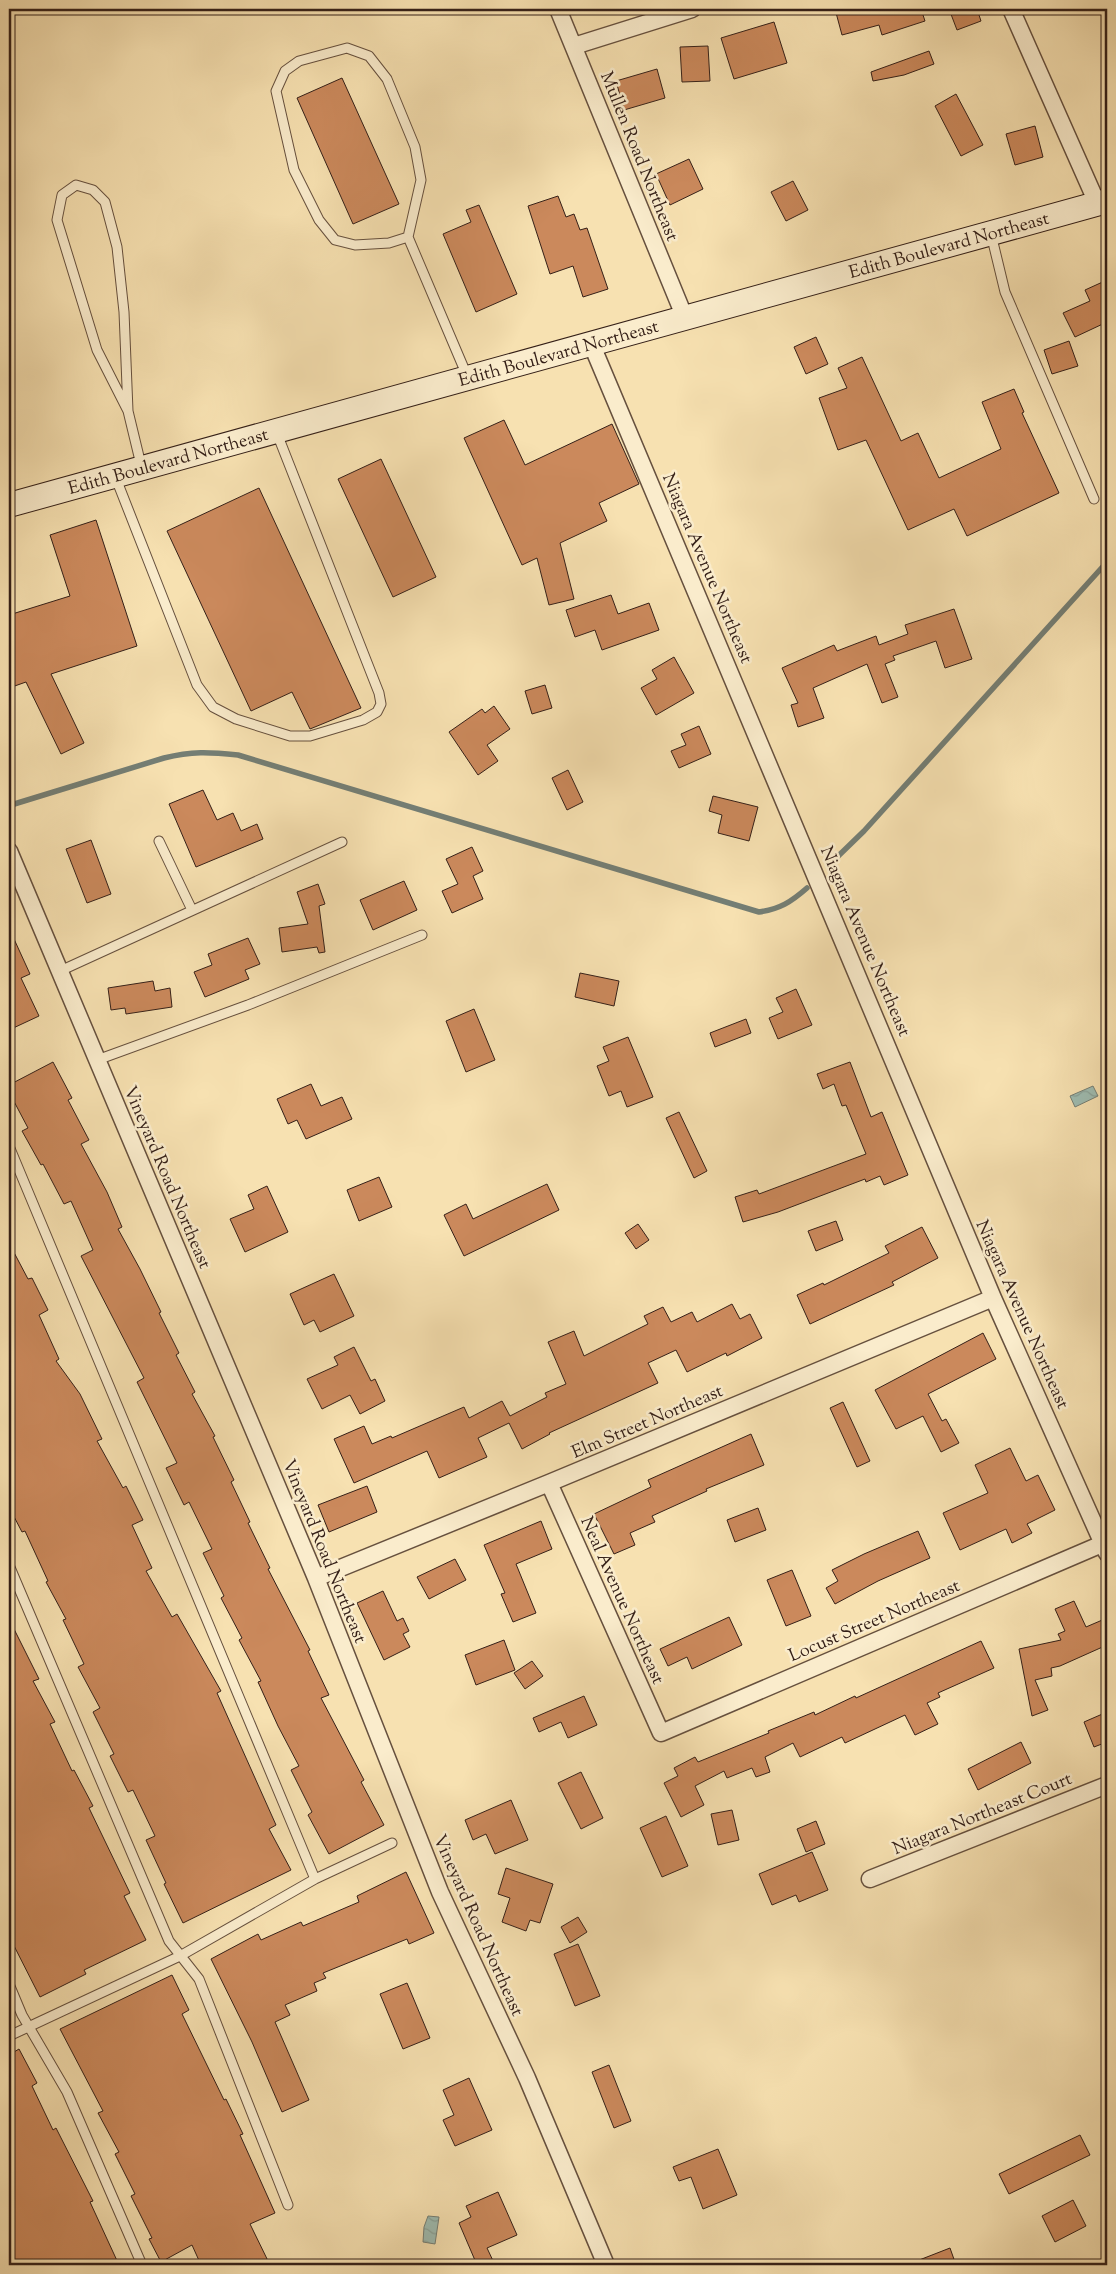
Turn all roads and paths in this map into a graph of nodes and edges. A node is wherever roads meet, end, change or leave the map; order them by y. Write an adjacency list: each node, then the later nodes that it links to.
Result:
1 (558, 9): 4 (street, Mullen Road Northeast)
2 (692, 9): 4 (street)
3 (1011, 9): 5 (street)
4 (574, 46): 8 (street, Mullen Road Northeast)
5 (1102, 202): 6 (street, Edith Boulevard Northeast)
6 (990, 234): 8 (street, Edith Boulevard Northeast); 15 (lane)
7 (408, 236): 7 (lane); 10 (lane)
8 (685, 318): 9 (street, Edith Boulevard Northeast)
9 (591, 343): 10 (street, Edith Boulevard Northeast); 25 (street, Niagara Avenue Northeast)
10 (468, 378): 12 (street, Edith Boulevard Northeast)
11 (128, 411): 11 (lane); 13 (lane)
12 (276, 431): 13 (street, Edith Boulevard Northeast); 14 (lane)
13 (142, 469): 14 (street, Edith Boulevard Northeast)
14 (115, 476): 16 (street, Edith Boulevard Northeast)
15 (1094, 499)
16 (9, 505)
17 (159, 841): 20 (lane)
18 (342, 842): 20 (lane)
19 (9, 851): 22 (street, Vineyard Road Northeast)
20 (192, 910): 22 (lane)
21 (422, 935): 23 (lane)
22 (60, 971): 23 (street, Vineyard Road Northeast)
23 (97, 1060): 29 (street, Vineyard Road Northeast)
24 (9, 1146): 33 (lane)
25 (993, 1298): 26 (street, Elm Street Northeast); 27 (street, Niagara Avenue Northeast)
26 (549, 1484): 29 (street, Elm Street Northeast); 30 (street, Neal Avenue Northeast)
27 (1105, 1548): 30 (street, Locust Street Northeast)
28 (9, 1565): 35 (lane)
29 (316, 1578): 41 (street, Vineyard Road Northeast)
30 (661, 1732)
31 (1107, 1785): 34 (street, Niagara Northeast Court)
32 (392, 1843): 33 (lane)
33 (315, 1879): 35 (lane)
34 (870, 1879)
35 (180, 1956): 37 (lane); 39 (lane)
36 (9, 1984): 37 (lane)
37 (30, 2028): 38 (lane); 40 (lane)
38 (9, 2036)
39 (288, 2205)
40 (142, 2265)
41 (606, 2265)

